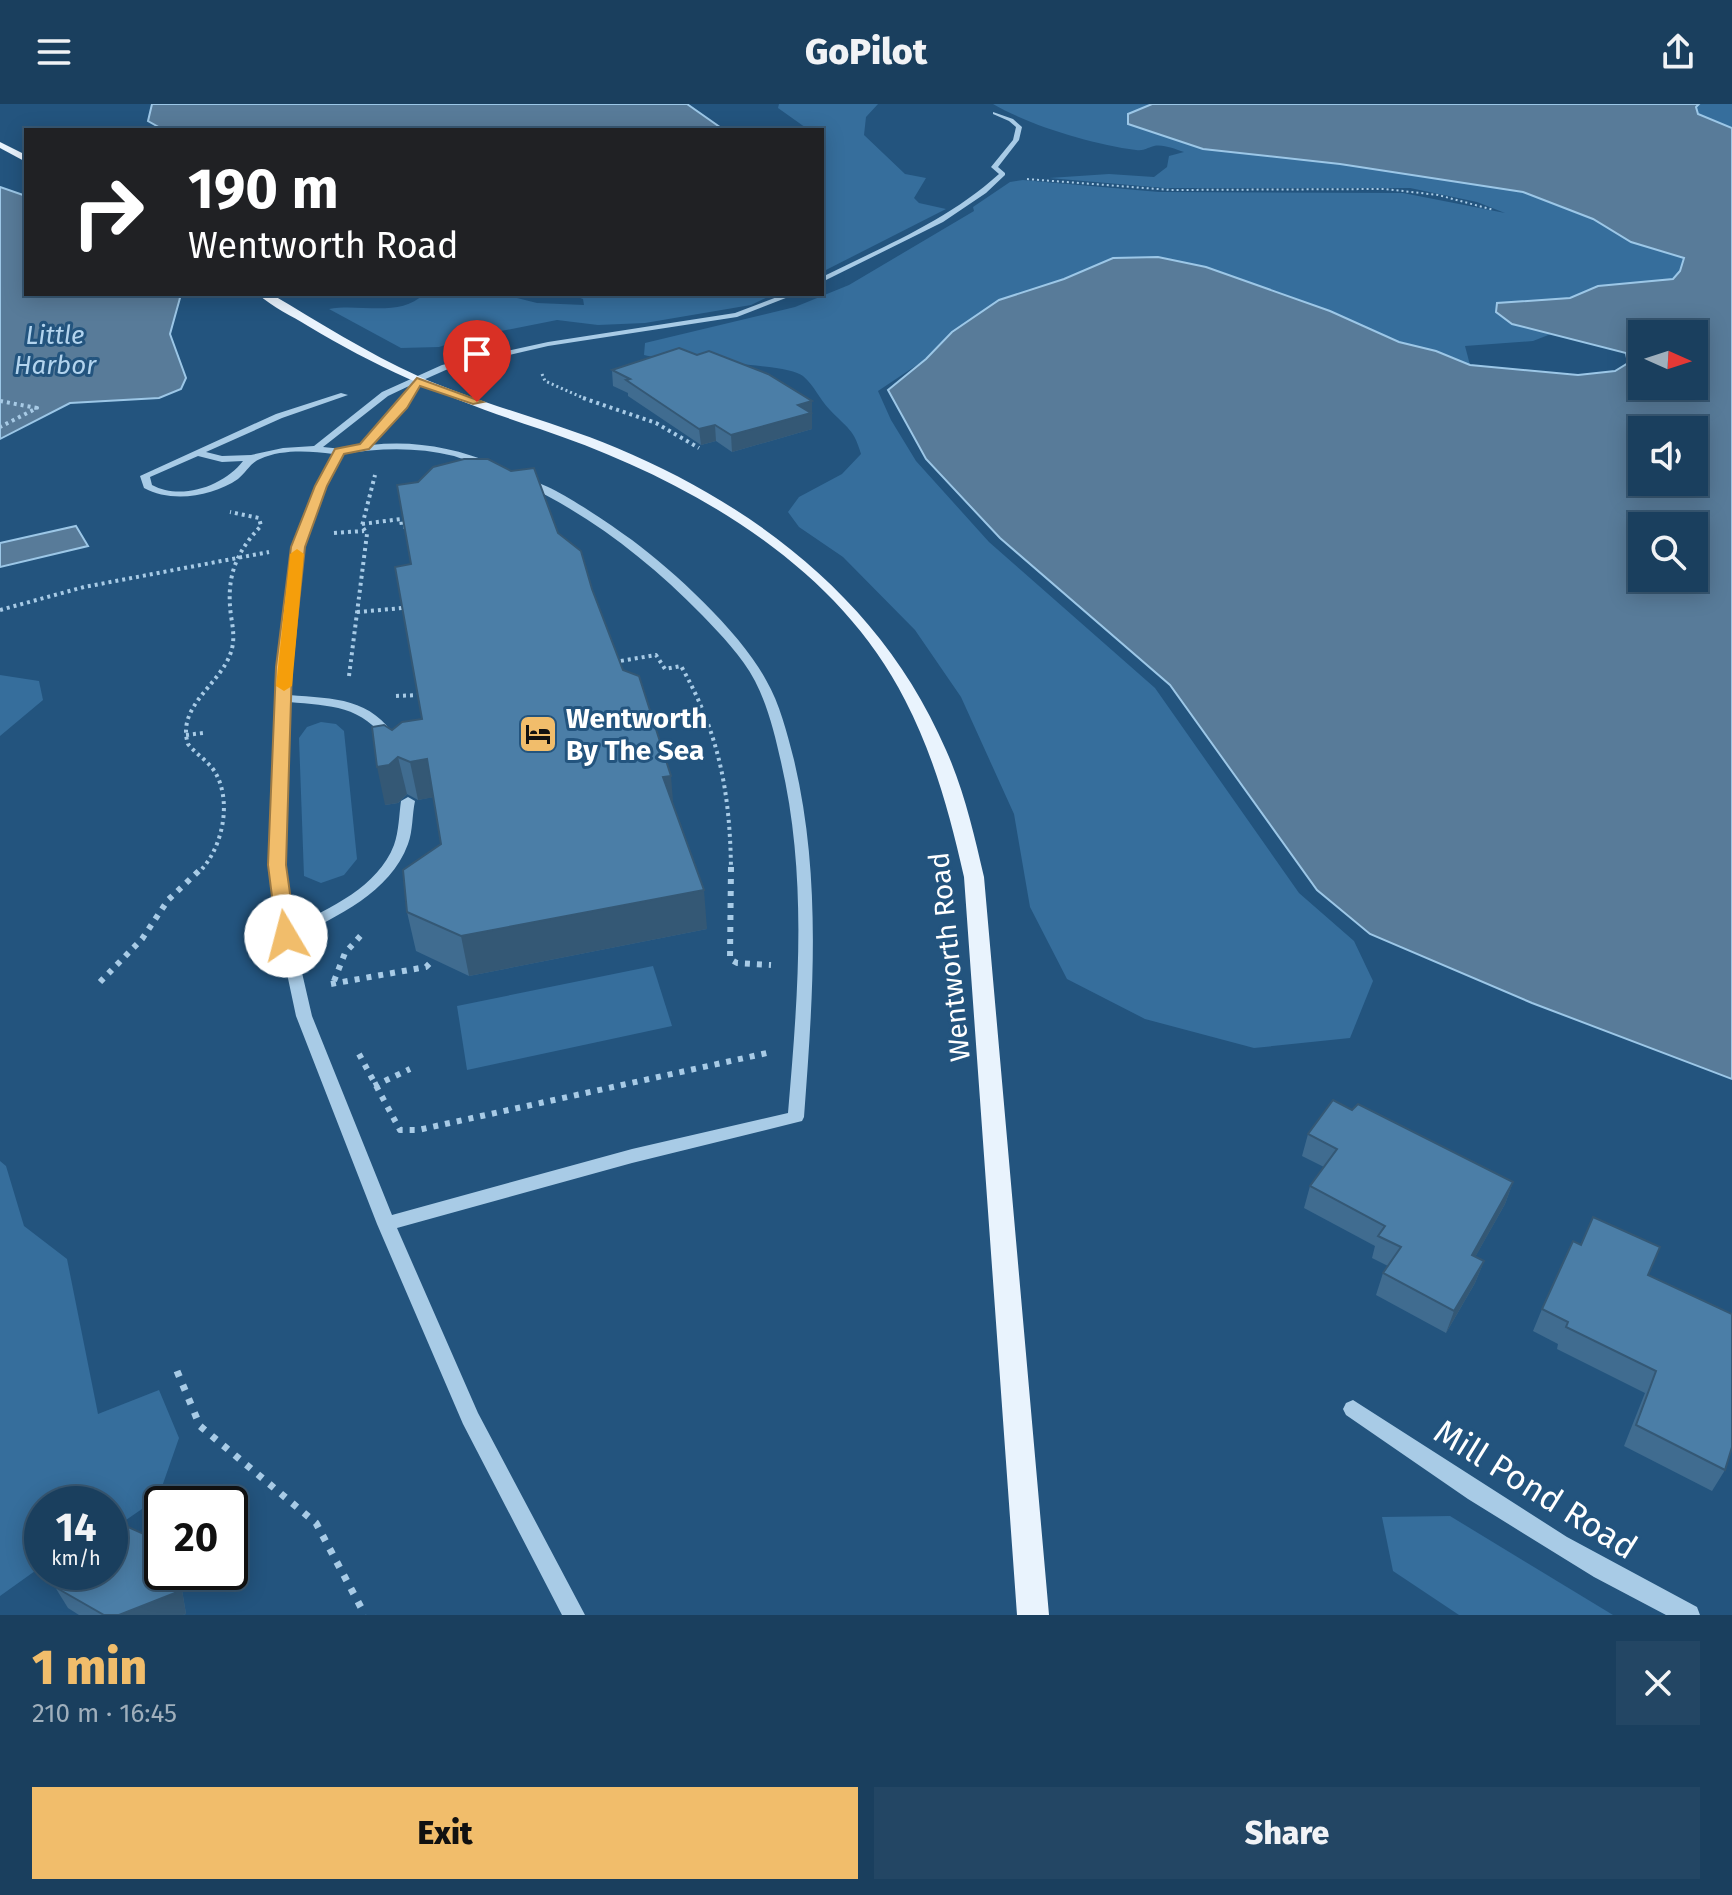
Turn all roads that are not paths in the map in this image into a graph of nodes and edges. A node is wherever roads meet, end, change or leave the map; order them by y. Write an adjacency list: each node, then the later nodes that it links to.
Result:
1 (995, 113): 4 (street)
2 (0, 145): 3 (main road)
3 (24, 158)
4 (824, 279)
5 (267, 296): 7 (main road, Wentworth Road)
6 (787, 296): 7 (street)
7 (417, 381): 9 (street); 10 (street); 21 (main road, Wentworth Road)
8 (344, 395): 12 (street)
9 (318, 446): 11 (street); 13 (street)
10 (364, 446): 11 (street); 18 (street)
11 (339, 452): 14 (street)
12 (197, 453): 13 (street); 13 (street)
13 (251, 458)
14 (284, 698): 15 (street); 17 (street)
15 (395, 748)
16 (408, 801): 17 (street)
17 (286, 936): 18 (street)
18 (386, 1224): 20 (street)
19 (1353, 1409): 22 (street, Mill Pond Road)
20 (574, 1615)
21 (1033, 1615)
22 (1689, 1615)

